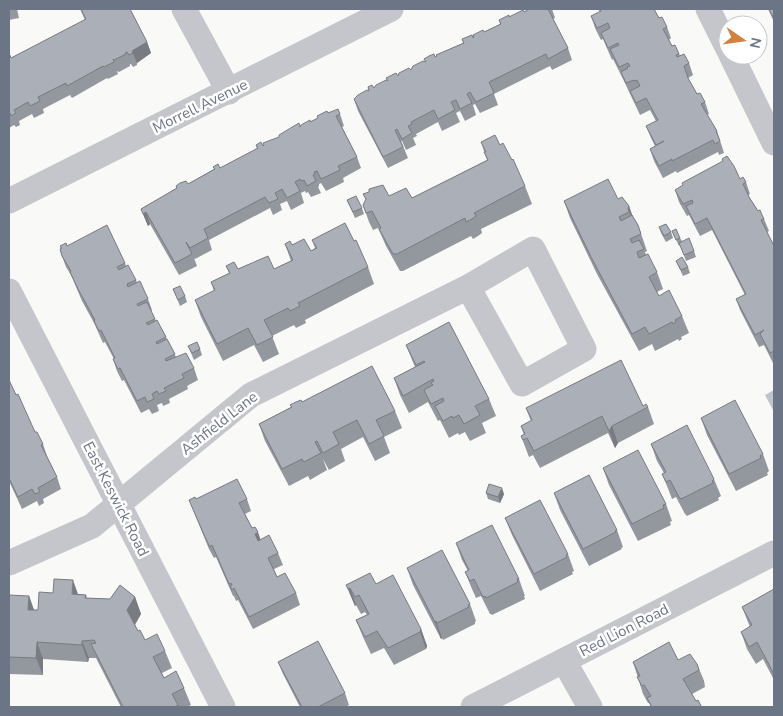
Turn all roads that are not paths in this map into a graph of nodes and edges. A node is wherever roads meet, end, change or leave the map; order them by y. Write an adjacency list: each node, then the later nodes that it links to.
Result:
1 (184, 9): 6 (street)
2 (391, 9): 6 (street, Morrell Avenue)
3 (708, 9): 4 (street)
4 (718, 29)
5 (736, 65): 7 (street)
6 (229, 92): 8 (street, Morrell Avenue)
7 (774, 143)
8 (9, 201)
9 (468, 287): 9 (street, Ashfield Lane); 11 (street, Ashfield Lane)
10 (9, 291): 11 (street, East Keswick Road)
11 (119, 505): 13 (street, Ashfield Lane); 15 (street, East Keswick Road)
12 (774, 553): 14 (street, Red Lion Road)
13 (9, 563)
14 (564, 661): 16 (street, Red Lion Road); 17 (street)
15 (223, 707)
16 (473, 707)
17 (590, 707)

